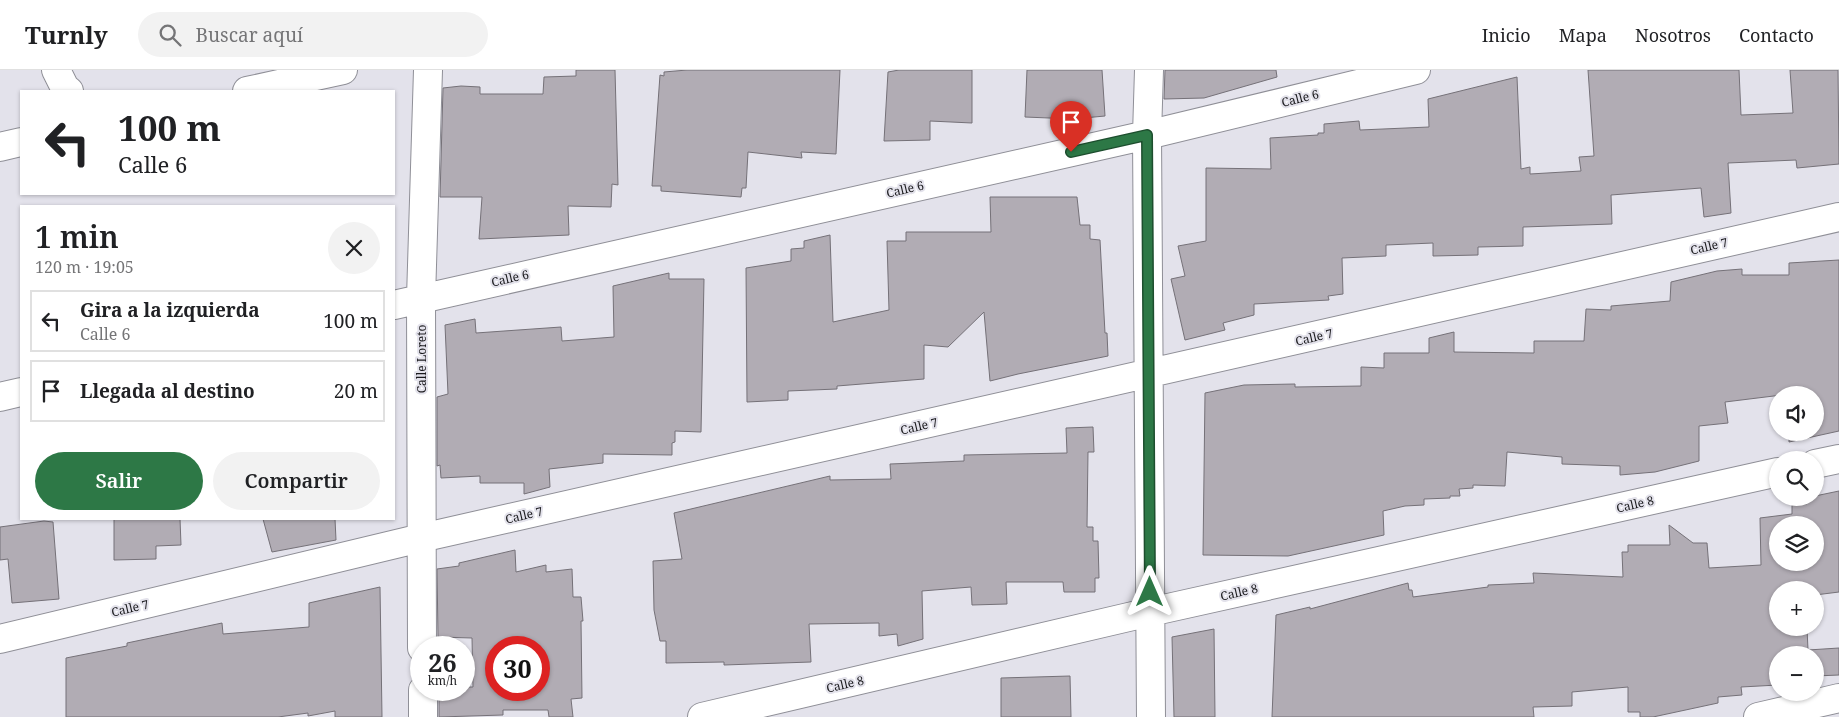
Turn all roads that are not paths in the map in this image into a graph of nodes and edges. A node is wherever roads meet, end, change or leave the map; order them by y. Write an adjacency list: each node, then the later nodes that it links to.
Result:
1 (56, 70): 6 (street)
2 (343, 70): 7 (street)
3 (428, 70): 12 (street, Calle Loreto)
4 (1149, 70): 8 (street)
5 (1416, 70): 8 (street, Calle 6)
6 (68, 90)
7 (252, 90)
8 (1147, 135): 12 (street, Calle 6); 14 (street)
9 (20, 142): 10 (street)
10 (0, 147)
11 (1839, 217): 14 (street, Calle 7)
12 (421, 298): 13 (street, Calle 6); 20 (street, Calle Loreto)
13 (395, 304)
14 (1149, 374): 20 (street, Calle 7); 21 (street)
15 (20, 392): 16 (street)
16 (0, 398)
17 (1839, 459): 18 (street)
18 (1824, 462)
19 (1769, 474): 21 (street, Calle 8)
20 (422, 538): 22 (street, Calle Loreto); 23 (street, Calle 7)
21 (1150, 612): 27 (street, Calle 8); 28 (street)
22 (422, 636)
23 (0, 639)
24 (1839, 698): 29 (street)
25 (423, 701): 26 (street)
26 (423, 717)
27 (702, 717)
28 (1150, 717)
29 (1758, 717)

